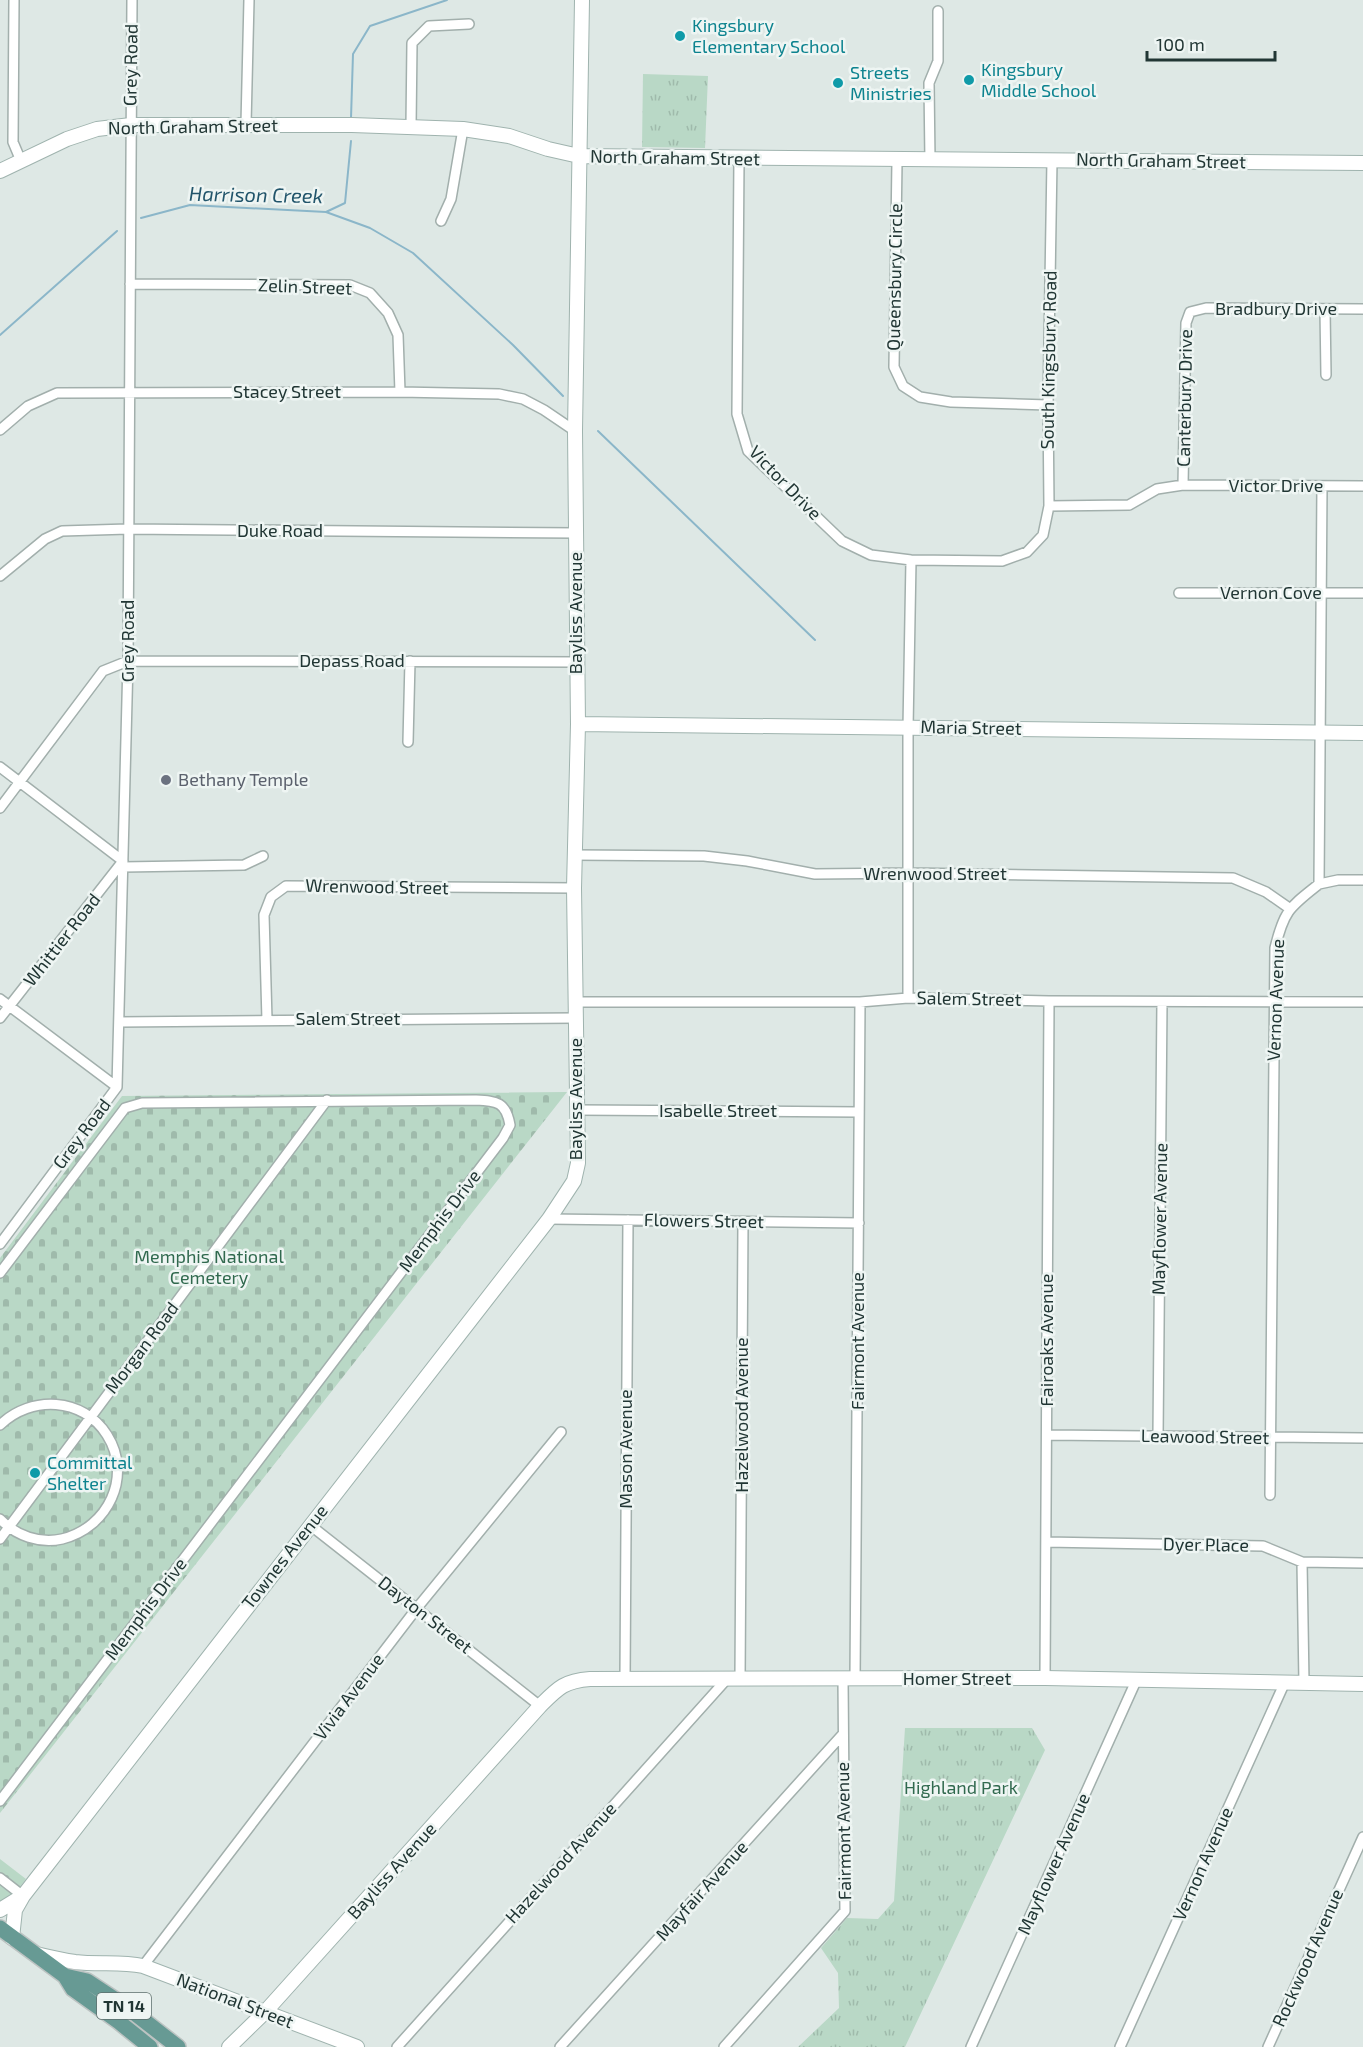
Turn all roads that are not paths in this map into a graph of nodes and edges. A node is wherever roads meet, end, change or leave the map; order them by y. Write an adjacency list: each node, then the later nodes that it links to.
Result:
1 (14, 0): 14 (street)
2 (132, 0): 8 (street, Grey Road)
3 (249, 0): 7 (street)
4 (582, 0): 11 (street, Bayliss Avenue)
5 (938, 11): 16 (street)
6 (469, 24): 9 (street)
7 (246, 124): 8 (street, North Graham Street); 9 (street, North Graham Street)
8 (131, 125): 14 (street, North Graham Street); 20 (street, Grey Road)
9 (411, 126): 10 (street, North Graham Street)
10 (463, 129): 11 (street, North Graham Street); 19 (street)
11 (579, 156): 12 (street, North Graham Street); 29 (street, Bayliss Avenue)
12 (740, 159): 15 (street, North Graham Street); 37 (street, Victor Drive)
13 (1052, 160): 16 (street, North Graham Street); 17 (street, North Graham Street); 27 (street, South Kingsbury Road)
14 (21, 161): 18 (street, North Graham Street)
15 (897, 161): 16 (street, North Graham Street); 27 (street, Queensbury Circle)
16 (930, 161)
17 (1363, 163)
18 (0, 171)
19 (441, 221)
20 (130, 284): 25 (street, Zelin Street); 26 (street, Grey Road)
21 (1363, 309): 22 (street, Bradbury Drive)
22 (1325, 310): 23 (street, Bradbury Drive); 24 (street)
23 (1190, 312): 30 (street, Canterbury Drive)
24 (1326, 375)
25 (400, 392): 26 (street, Stacey Street); 29 (street, Stacey Street)
26 (130, 393): 28 (street, Stacey Street); 34 (street, Grey Road)
27 (1048, 405): 33 (street, South Kingsbury Road)
28 (0, 430)
29 (575, 431): 35 (street, Bayliss Avenue)
30 (1183, 485): 31 (street, Victor Drive); 33 (street, Victor Drive)
31 (1322, 486): 32 (street, Victor Drive); 40 (street)
32 (1363, 486)
33 (1049, 506): 36 (street, South Kingsbury Road)
34 (128, 529): 35 (street, Duke Road); 38 (street, Duke Road); 42 (street, Grey Road)
35 (576, 533): 44 (street, Bayliss Avenue)
36 (1026, 553): 37 (street, Victor Drive)
37 (911, 560): 46 (street)
38 (0, 576)
39 (1179, 592): 40 (street, Vernon Cove)
40 (1322, 593): 41 (street, Vernon Cove); 47 (street)
41 (1363, 593)
42 (128, 661): 43 (street, Depass Road); 51 (street); 55 (street, Grey Road)
43 (410, 661): 44 (street, Depass Road); 49 (street)
44 (576, 662): 45 (street, Bayliss Avenue)
45 (578, 724): 46 (street, Maria Street); 53 (street, Bayliss Avenue)
46 (908, 728): 47 (street, Maria Street); 56 (street)
47 (1321, 733): 48 (street, Maria Street); 58 (street)
48 (1363, 733)
49 (408, 742)
50 (0, 767): 51 (street)
51 (20, 782): 52 (street); 55 (street)
52 (0, 808)
53 (574, 855): 56 (street, Wrenwood Street); 59 (street, Bayliss Avenue)
54 (263, 856): 55 (street)
55 (123, 864): 69 (street, Whittier Road); 73 (street, Grey Road)
56 (909, 873): 60 (street, Wrenwood Street); 61 (street)
57 (1363, 880): 58 (street)
58 (1319, 884): 60 (street, Vernon Avenue)
59 (574, 888): 64 (street, Bayliss Avenue); 72 (street, Wrenwood Street)
60 (1289, 908): 67 (street, Vernon Avenue)
61 (908, 998): 63 (street, Salem Street); 65 (street, Salem Street)
62 (0, 999): 69 (street)
63 (1049, 1001): 66 (street, Salem Street); 88 (street, Fairoaks Avenue)
64 (576, 1002): 65 (street, Salem Street); 71 (street, Bayliss Avenue)
65 (860, 1002): 77 (street, Fairmont Avenue)
66 (1162, 1002): 67 (street, Salem Street); 89 (street, Mayflower Avenue)
67 (1274, 1002): 68 (street, Salem Street); 90 (street, Vernon Avenue)
68 (1363, 1002)
69 (9, 1006): 70 (street, Whittier Road); 74 (street)
70 (0, 1018)
71 (576, 1018): 72 (street, Salem Street); 76 (street, Bayliss Avenue)
72 (267, 1020): 73 (street, Salem Street)
73 (119, 1022): 74 (street, Grey Road)
74 (117, 1087): 82 (street, Grey Road)
75 (327, 1100): 84 (street, Memphis Drive); 85 (street, Morgan Road); 112 (street, Memphis Drive)
76 (577, 1110): 77 (street, Isabelle Street); 78 (street, Bayliss Avenue)
77 (859, 1112): 81 (street, Fairmont Avenue)
78 (549, 1219): 79 (street, Flowers Street); 94 (street, Townes Avenue)
79 (628, 1220): 80 (street, Flowers Street); 102 (street, Mason Avenue)
80 (743, 1222): 81 (street, Flowers Street); 103 (street, Hazelwood Avenue)
81 (859, 1223): 104 (street, Fairmont Avenue)
82 (4, 1230): 83 (street, Grey Road)
83 (0, 1244)
84 (0, 1273)
85 (91, 1417): 86 (street); 95 (street, Morgan Road); 95 (street)
86 (0, 1425)
87 (561, 1431): 100 (street, Vivia Avenue)
88 (1047, 1435): 89 (street, Leawood Street); 97 (street, Fairoaks Avenue)
89 (1158, 1436): 90 (street, Leawood Street)
90 (1270, 1438): 91 (street, Leawood Street); 92 (street, Vernon Avenue)
91 (1363, 1438)
92 (1270, 1495)
93 (0, 1519): 95 (street)
94 (310, 1525): 100 (street, Dayton Street); 115 (street, Townes Avenue)
95 (8, 1528): 96 (street, Morgan Road)
96 (0, 1539)
97 (1046, 1542): 98 (street, Dyer Place); 101 (street, Fairoaks Avenue)
98 (1302, 1562): 99 (street, Dyer Place); 107 (street)
99 (1363, 1563)
100 (417, 1608): 110 (street, Dayton Street); 121 (street, Vivia Avenue)
101 (1045, 1678): 104 (street, Homer Street); 105 (street, Homer Street)
102 (625, 1679): 103 (street, Homer Street); 109 (street, Homer Street)
103 (733, 1680): 104 (street, Homer Street); 128 (street, Hazelwood Avenue)
104 (849, 1680): 111 (street, Fairmont Avenue)
105 (1136, 1681): 106 (street, Homer Street); 131 (street, Mayflower Avenue)
106 (1285, 1682): 107 (street, Homer Street); 132 (street, Vernon Avenue)
107 (1304, 1683): 108 (street, Homer Street)
108 (1363, 1684)
109 (554, 1692): 110 (street, Bayliss Avenue)
110 (540, 1706): 123 (street, Bayliss Avenue)
111 (843, 1734): 129 (street, Mayfair Avenue); 130 (street, Fairmont Avenue)
112 (0, 1801)
113 (1363, 1837): 133 (street, Rockwood Avenue)
114 (0, 1878): 115 (street)
115 (23, 1896): 116 (street, Townes Avenue); 118 (street, Townes Avenue)
116 (0, 1910)
117 (0, 1928): 118 (main road, TN 14)
118 (12, 1938): 119 (main road, TN 14)
119 (34, 1954): 120 (street, National Street); 122 (main road, TN 14)
120 (110, 1964): 121 (street, National Street); 122 (street, National Street)
121 (143, 1966): 123 (street, National Street)
122 (65, 1976): 124 (main road, TN 14); 125 (main road, TN 14)
123 (265, 2012): 126 (street, Bayliss Avenue); 127 (street, National Street)
124 (150, 2047)
125 (178, 2047)
126 (229, 2047)
127 (357, 2047)
128 (397, 2047)
129 (560, 2047)
130 (724, 2047)
131 (971, 2047)
132 (1120, 2047)
133 (1268, 2047)

